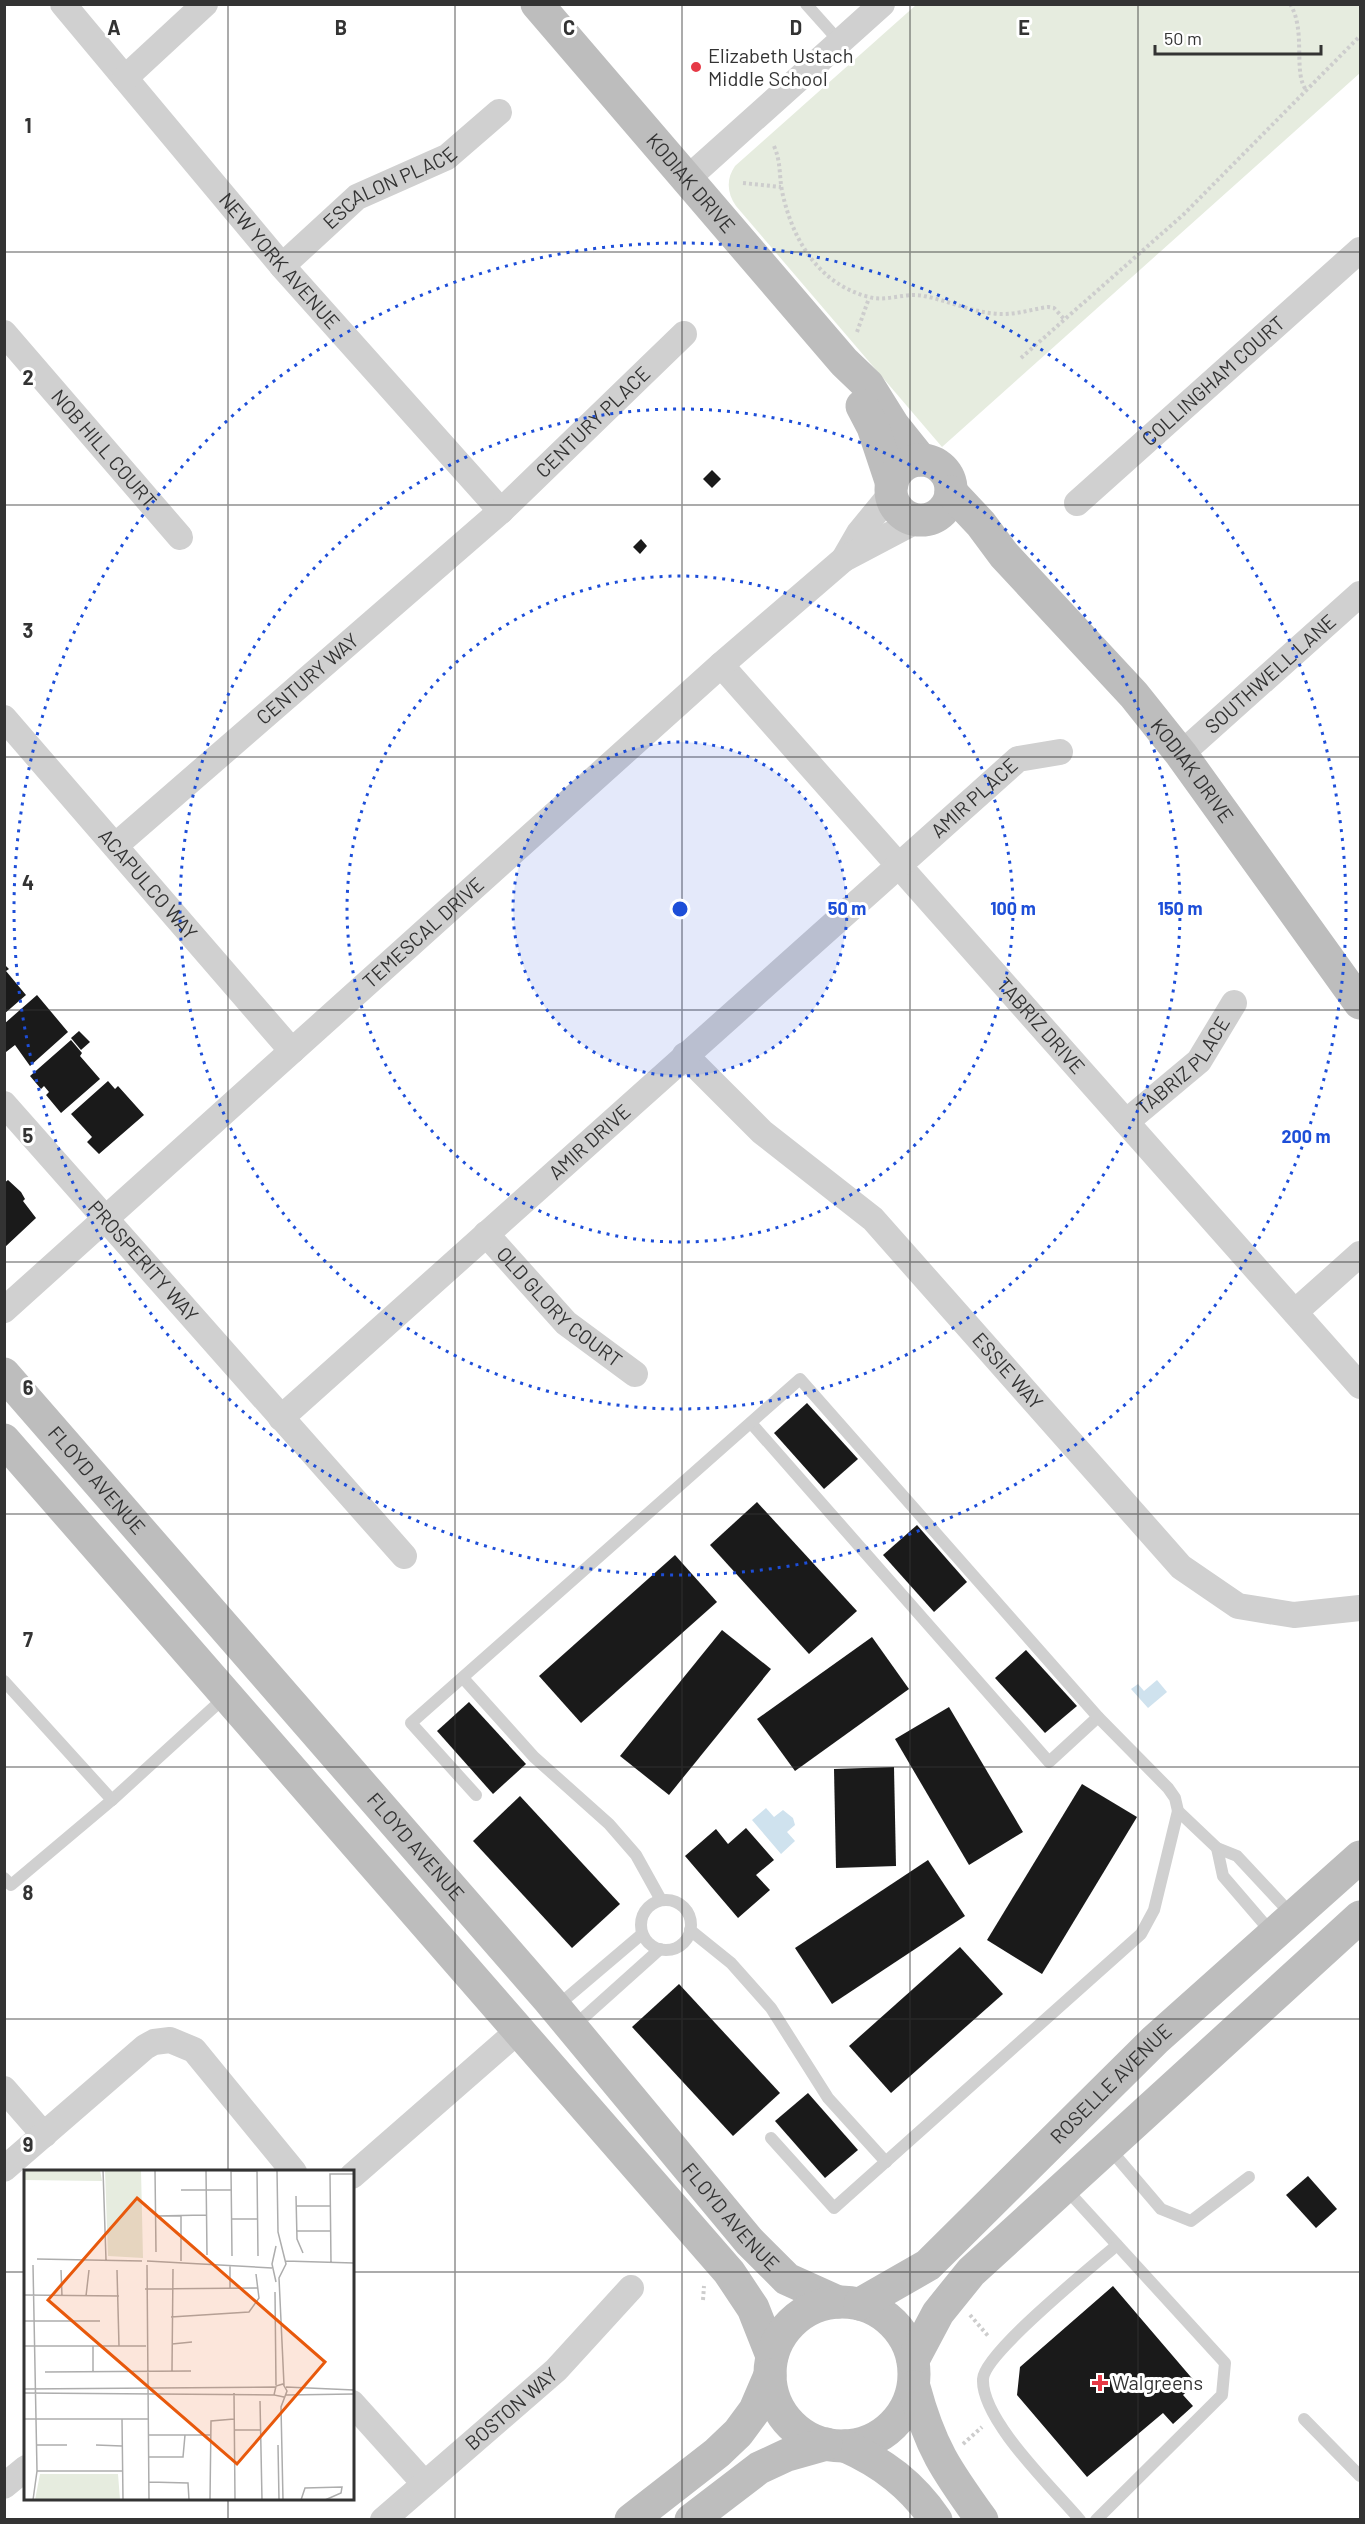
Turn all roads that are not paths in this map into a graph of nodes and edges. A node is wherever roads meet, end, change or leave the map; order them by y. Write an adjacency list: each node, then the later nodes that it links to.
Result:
1 (63, 4): 7 (street, NEW YORK AVENUE)
2 (205, 4): 7 (street)
3 (806, 4): 6 (lane)
4 (882, 4): 6 (street)
5 (540, 5): 9 (street, KODIAK DRIVE)
6 (840, 42): 9 (street)
7 (125, 78): 11 (street, NEW YORK AVENUE)
8 (499, 112): 11 (street, ESCALON PLACE)
9 (687, 178): 14 (street, KODIAK DRIVE)
10 (1357, 260): 18 (street, COLLINGHAM COURT)
11 (282, 266): 19 (street, NEW YORK AVENUE)
12 (4, 333): 21 (street, NOB HILL COURT)
13 (684, 334): 19 (street, CENTURY PLACE)
14 (844, 362): 15 (street, KODIAK DRIVE); 16 (street, KODIAK DRIVE)
15 (921, 460): 16 (street); 17 (street)
16 (891, 489): 20 (street); 23 (street, TEMESCAL DRIVE)
17 (951, 492): 20 (street); 22 (street, KODIAK DRIVE)
18 (1077, 503)
19 (501, 511): 29 (street, CENTURY WAY)
20 (923, 520): 22 (street, KODIAK DRIVE); 23 (street, TEMESCAL DRIVE)
21 (180, 537)
22 (1004, 555): 28 (street, KODIAK DRIVE)
23 (844, 559): 25 (street, TEMESCAL DRIVE)
24 (1360, 594): 28 (street, SOUTHWELL LANE)
25 (721, 666): 30 (street, TABRIZ DRIVE); 33 (street, TEMESCAL DRIVE)
26 (4, 718): 29 (street, ACAPULCO WAY)
27 (1060, 752): 30 (street, AMIR PLACE)
28 (1181, 754): 32 (street, KODIAK DRIVE)
29 (115, 846): 33 (street, ACAPULCO WAY)
30 (897, 864): 34 (street, AMIR DRIVE); 36 (street, TABRIZ DRIVE)
31 (1234, 1003): 36 (street, TABRIZ PLACE)
32 (1360, 1003)
33 (292, 1051): 37 (street, TEMESCAL DRIVE)
34 (685, 1055): 38 (street, AMIR DRIVE); 49 (street, ESSIE WAY)
35 (4, 1104): 37 (street, PROSPERITY WAY)
36 (1126, 1122): 41 (street, TABRIZ DRIVE)
37 (105, 1218): 40 (street, TEMESCAL DRIVE); 45 (street, PROSPERITY WAY)
38 (486, 1234): 43 (street, OLD GLORY COURT); 45 (street, AMIR DRIVE)
39 (1360, 1254): 41 (street)
40 (4, 1310)
41 (1295, 1312): 44 (street, TABRIZ DRIVE)
42 (4, 1374): 66 (street, FLOYD AVENUE)
43 (635, 1374)
44 (1360, 1386)
45 (281, 1418): 48 (street, PROSPERITY WAY)
46 (751, 1423): 50 (lane); 53 (lane); 53 (lane)
47 (4, 1440): 52 (street, FLOYD AVENUE)
48 (404, 1556)
49 (1360, 1608)
50 (464, 1678): 54 (lane); 60 (lane)
51 (4, 1681): 55 (lane)
52 (227, 1695): 55 (lane); 67 (street, FLOYD AVENUE)
53 (1098, 1718): 56 (lane)
54 (476, 1795)
55 (112, 1800): 59 (lane)
56 (1178, 1811): 57 (lane); 72 (lane)
57 (1217, 1848): 62 (lane); 62 (lane)
58 (1360, 1857): 62 (street, ROSELLE AVENUE)
59 (4, 1878)
60 (661, 1900): 63 (lane); 64 (lane)
61 (1360, 1917): 71 (street)
62 (1283, 1925): 80 (street, ROSELLE AVENUE)
63 (690, 1930): 65 (lane); 72 (lane)
64 (642, 1934): 65 (lane); 66 (lane)
65 (660, 1950): 66 (lane)
66 (563, 2018): 80 (street, FLOYD AVENUE)
67 (518, 2031): 75 (street); 81 (street, FLOYD AVENUE)
68 (4, 2090): 69 (street)
69 (44, 2134): 73 (street); 74 (street)
70 (771, 2138): 72 (lane)
71 (1108, 2148): 76 (lane); 77 (street)
72 (886, 2162)
73 (4, 2169)
74 (292, 2170)
75 (354, 2174)
76 (1249, 2176)
77 (1064, 2187): 78 (lane); 82 (street)
78 (1117, 2245): 95 (lane); 96 (lane)
79 (631, 2288): 88 (street, BOSTON WAY)
80 (849, 2303): 81 (street); 82 (street)
81 (771, 2365): 85 (street); 91 (street)
82 (914, 2373): 85 (street); 94 (street)
83 (354, 2405): 88 (street)
84 (1304, 2420): 87 (lane)
85 (835, 2445): 92 (street); 93 (street)
86 (24, 2470): 89 (street)
87 (1360, 2476)
88 (424, 2483): 90 (street, BOSTON WAY)
89 (4, 2486)
90 (383, 2520)
91 (631, 2520)
92 (691, 2520)
93 (936, 2520)
94 (982, 2520)
95 (1080, 2520)
96 (1096, 2520)

